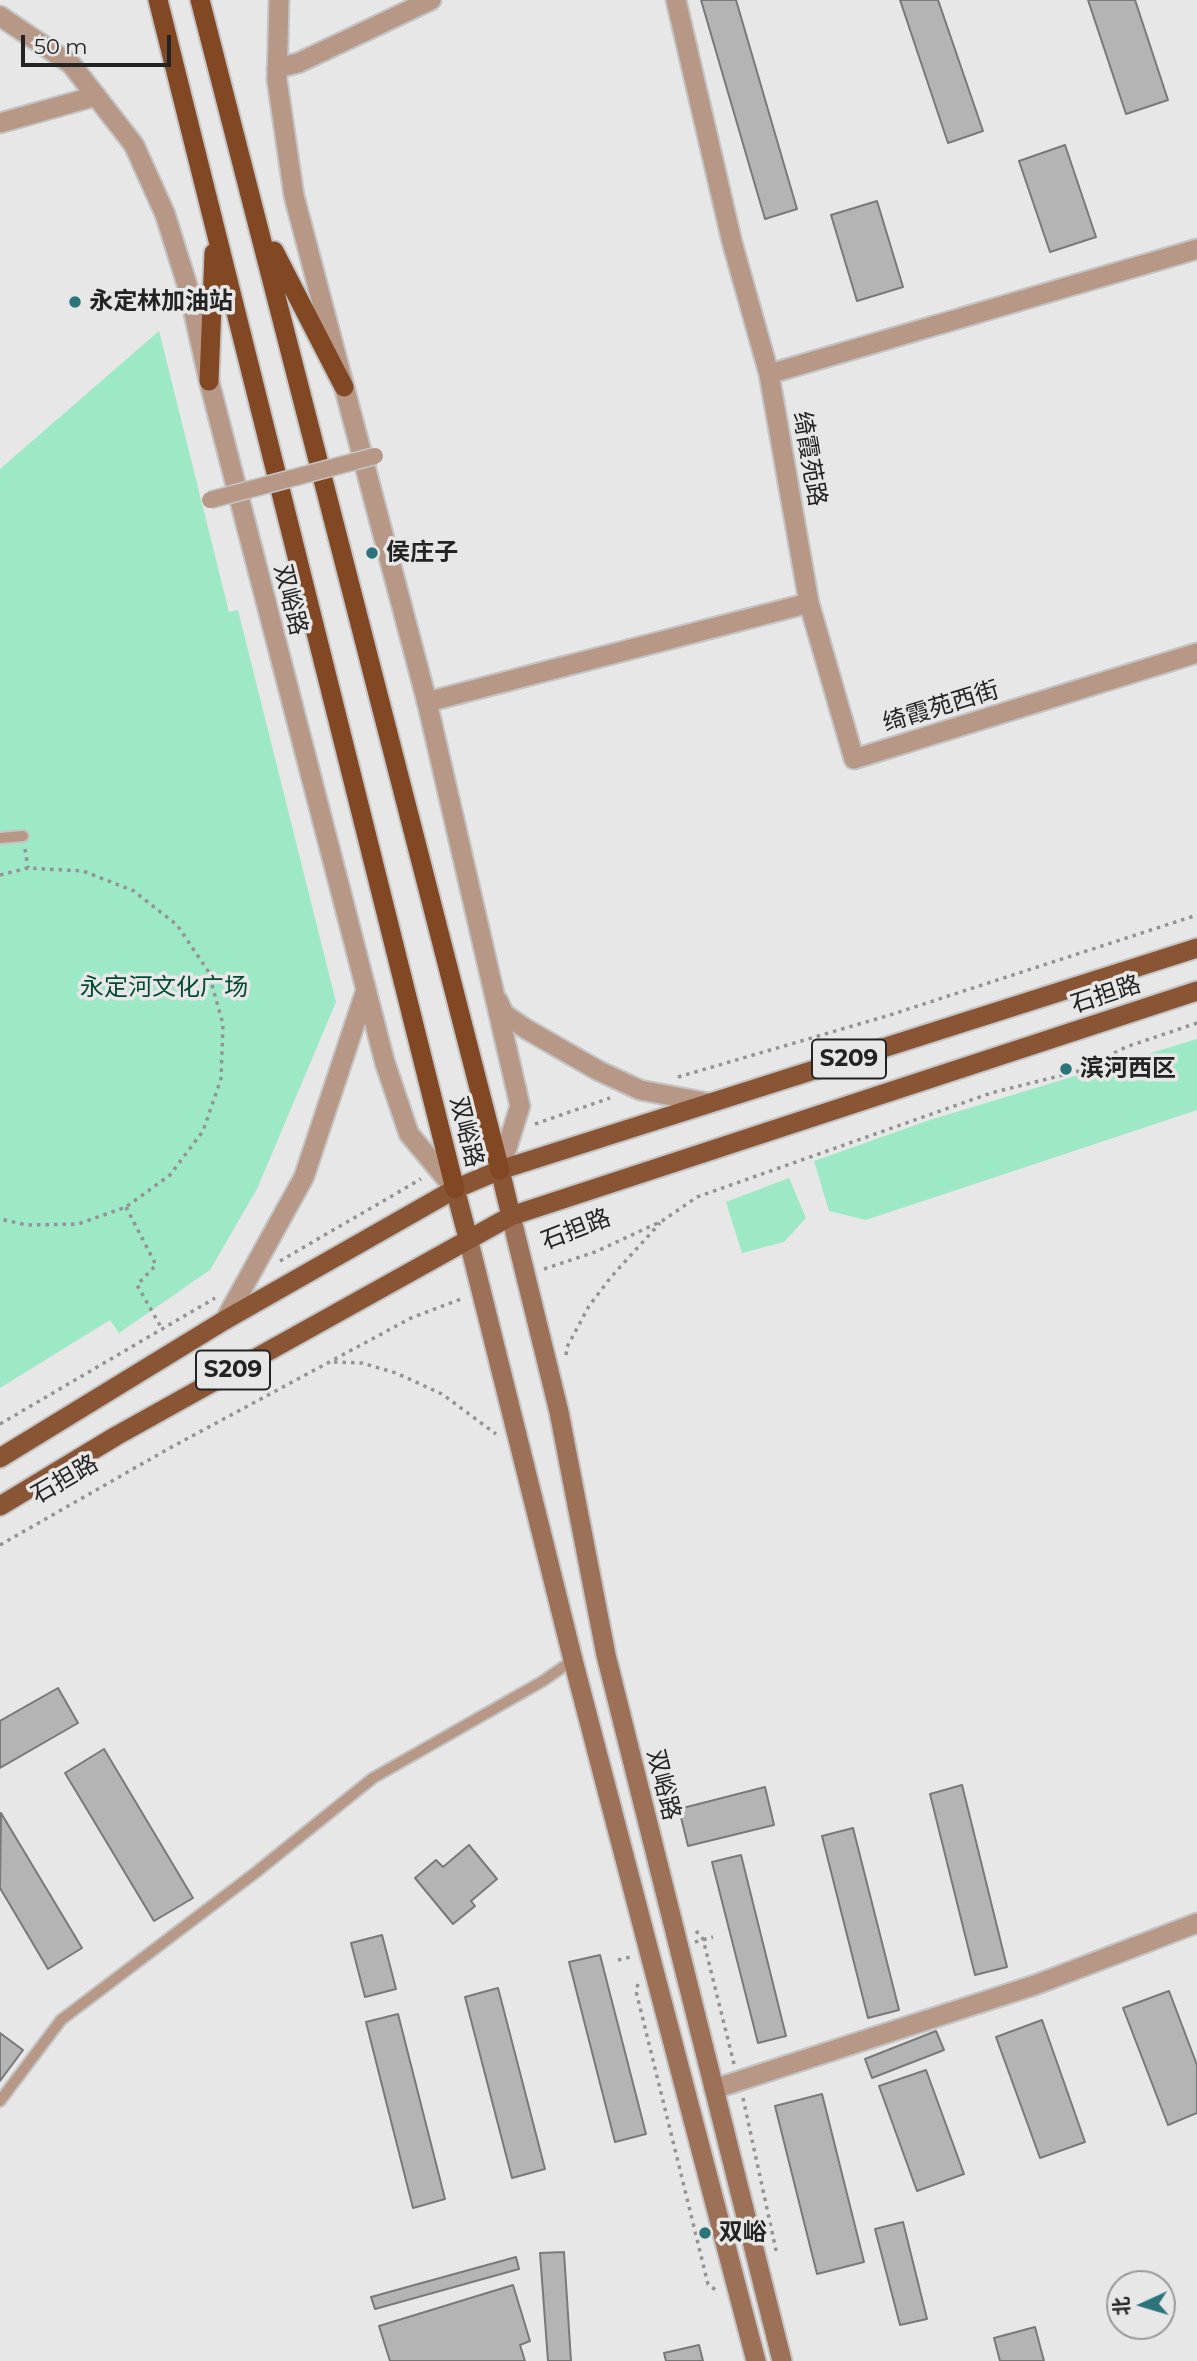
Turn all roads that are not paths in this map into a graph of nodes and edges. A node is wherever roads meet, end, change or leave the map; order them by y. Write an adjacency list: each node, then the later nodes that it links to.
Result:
1 (158, 0): 13 (highway, 双峪路)
2 (200, 0): 9 (highway, 双峪路)
3 (213, 0): 9 (highway)
4 (279, 0): 8 (street, 双峪路)
5 (431, 0): 8 (street)
6 (676, 0): 15 (street, 绮霞苑路)
7 (0, 16): 10 (street, 双峪路)
8 (277, 68): 17 (street, 双峪路)
9 (220, 71): 12 (highway, 双峪路)
10 (96, 96): 11 (street); 16 (street, 双峪路)
11 (0, 123)
12 (258, 219): 17 (highway); 30 (highway, 双峪路)
13 (215, 231): 16 (highway); 31 (highway, 双峪路)
14 (1197, 249): 15 (street)
15 (769, 374): 20 (street, 绮霞苑路)
16 (209, 381): 28 (street, 双峪路)
17 (345, 387): 22 (street, 双峪路)
18 (375, 456): 19 (street, bridge)
19 (210, 500)
20 (809, 603): 21 (street, 绮霞苑西街); 22 (street)
21 (1197, 653)
22 (427, 702): 26 (street, 双峪路)
23 (23, 836): 24 (lane)
24 (0, 838)
25 (1197, 948): 29 (main road, 石担路 / S209)
26 (493, 990): 29 (street); 30 (street, 双峪路)
27 (1197, 991): 32 (main road, 石担路 / S209)
28 (365, 993): 31 (street, 双峪路); 34 (street)
29 (709, 1103): 30 (main road, 石担路 / S209)
30 (500, 1170): 31 (main road, 石担路 / S209); 32 (main road)
31 (455, 1189): 33 (main road); 34 (main road, 石担路 / S209)
32 (511, 1216): 33 (main road, 石担路 / S209); 39 (main road, 双峪路)
33 (468, 1238): 36 (main road, 石担路 / S209); 37 (main road)
34 (225, 1320): 35 (main road, 石担路 / S209)
35 (0, 1458)
36 (0, 1506)
37 (573, 1660): 40 (lane); 41 (main road)
38 (1197, 1923): 39 (street)
39 (714, 2090): 42 (main road, 双峪路)
40 (0, 2101)
41 (756, 2361)
42 (782, 2361)

